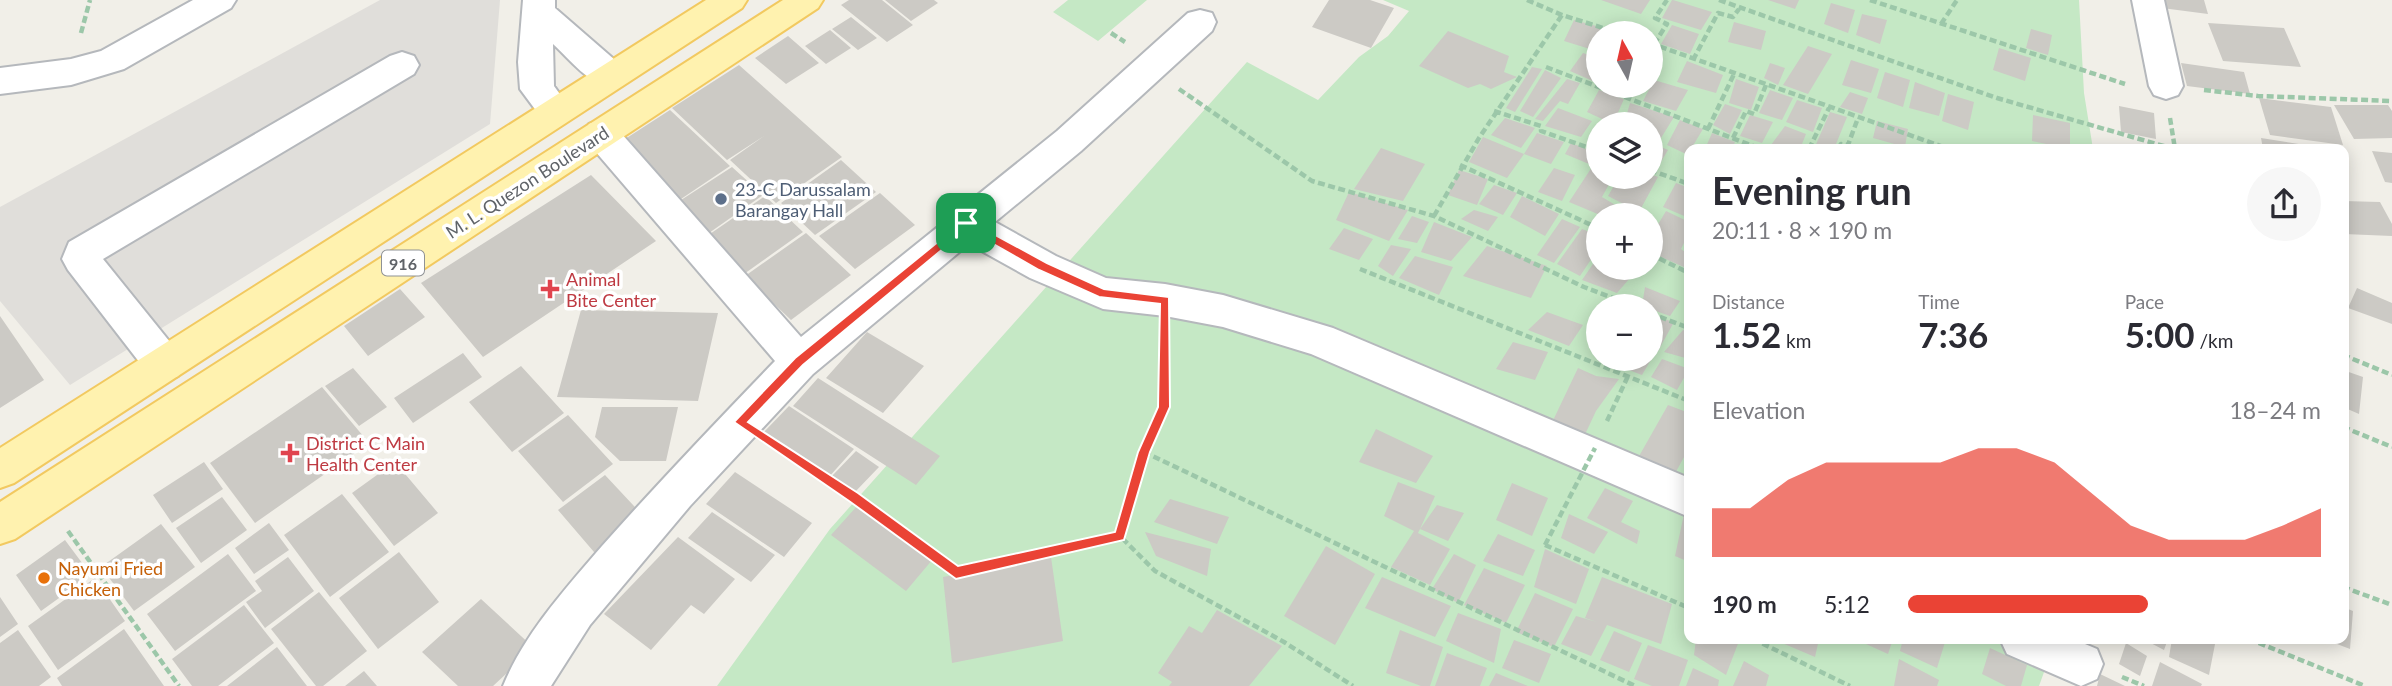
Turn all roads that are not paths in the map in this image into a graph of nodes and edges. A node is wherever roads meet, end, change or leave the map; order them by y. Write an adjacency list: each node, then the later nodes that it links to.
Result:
1 (220, 0): 9 (street)
2 (731, 0): 8 (main road, 916)
3 (807, 0): 12 (main road, M. L. Quezon Boulevard / 916)
4 (2148, 0): 10 (street)
5 (539, 6): 8 (street); 11 (street)
6 (1200, 22): 13 (street)
7 (402, 65): 15 (street)
8 (611, 76): 11 (main road, 916)
9 (0, 81)
10 (2166, 86)
11 (555, 111): 15 (main road, 916)
12 (601, 134): 14 (street); 18 (main road, M. L. Quezon Boulevard / 916)
13 (966, 223): 14 (street); 17 (street)
14 (799, 362): 21 (street)
15 (164, 364): 16 (main road, 916)
16 (0, 470)
17 (1684, 496)
18 (0, 525)
19 (2035, 644): 20 (street)
20 (2101, 670)
21 (525, 686)

